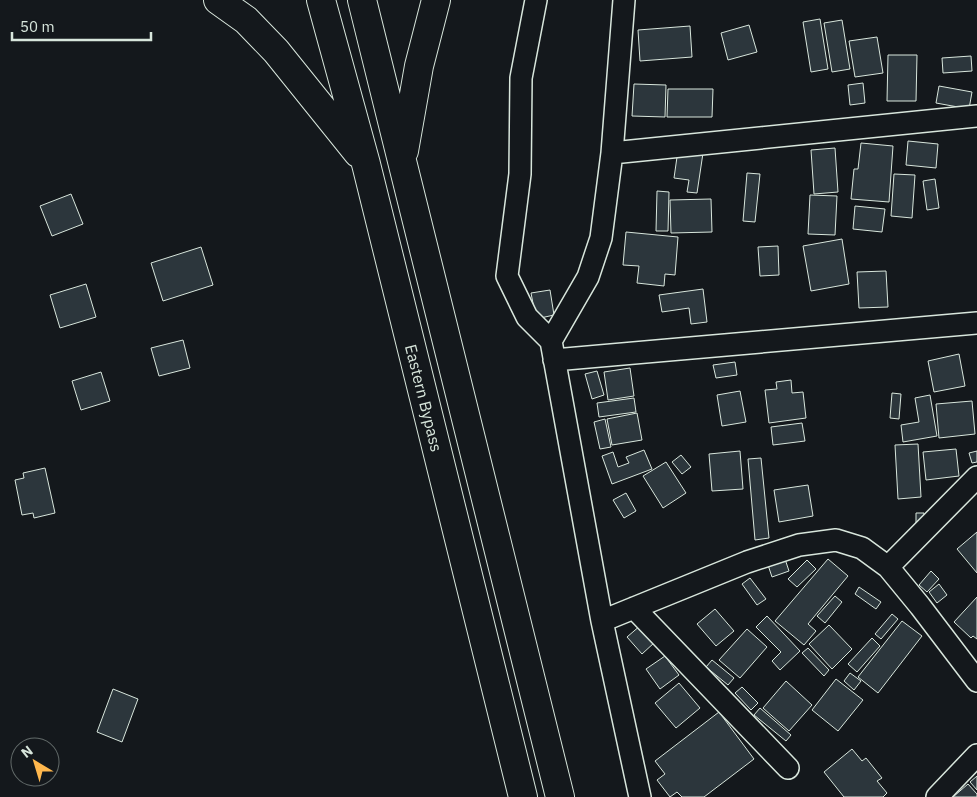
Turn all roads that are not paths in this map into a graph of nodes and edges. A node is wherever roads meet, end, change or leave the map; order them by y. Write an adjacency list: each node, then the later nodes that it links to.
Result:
1 (218, 0): 10 (highway)
2 (322, 0): 10 (highway, Eastern Bypass)
3 (362, 0): 9 (highway)
4 (436, 0): 9 (highway)
5 (536, 0): 12 (street)
6 (624, 0): 8 (street)
7 (977, 116): 8 (street)
8 (612, 153): 12 (street)
9 (402, 163): 21 (highway)
10 (366, 164): 20 (highway, Eastern Bypass)
11 (977, 322): 12 (street)
12 (552, 350): 16 (street)
13 (977, 477): 14 (street)
14 (888, 568): 15 (street); 17 (street)
15 (634, 608): 16 (street); 19 (street)
16 (602, 621): 22 (street)
17 (977, 681)
18 (977, 755): 23 (street)
19 (788, 768)
20 (523, 797)
21 (560, 797)
22 (640, 797)
23 (937, 797)

